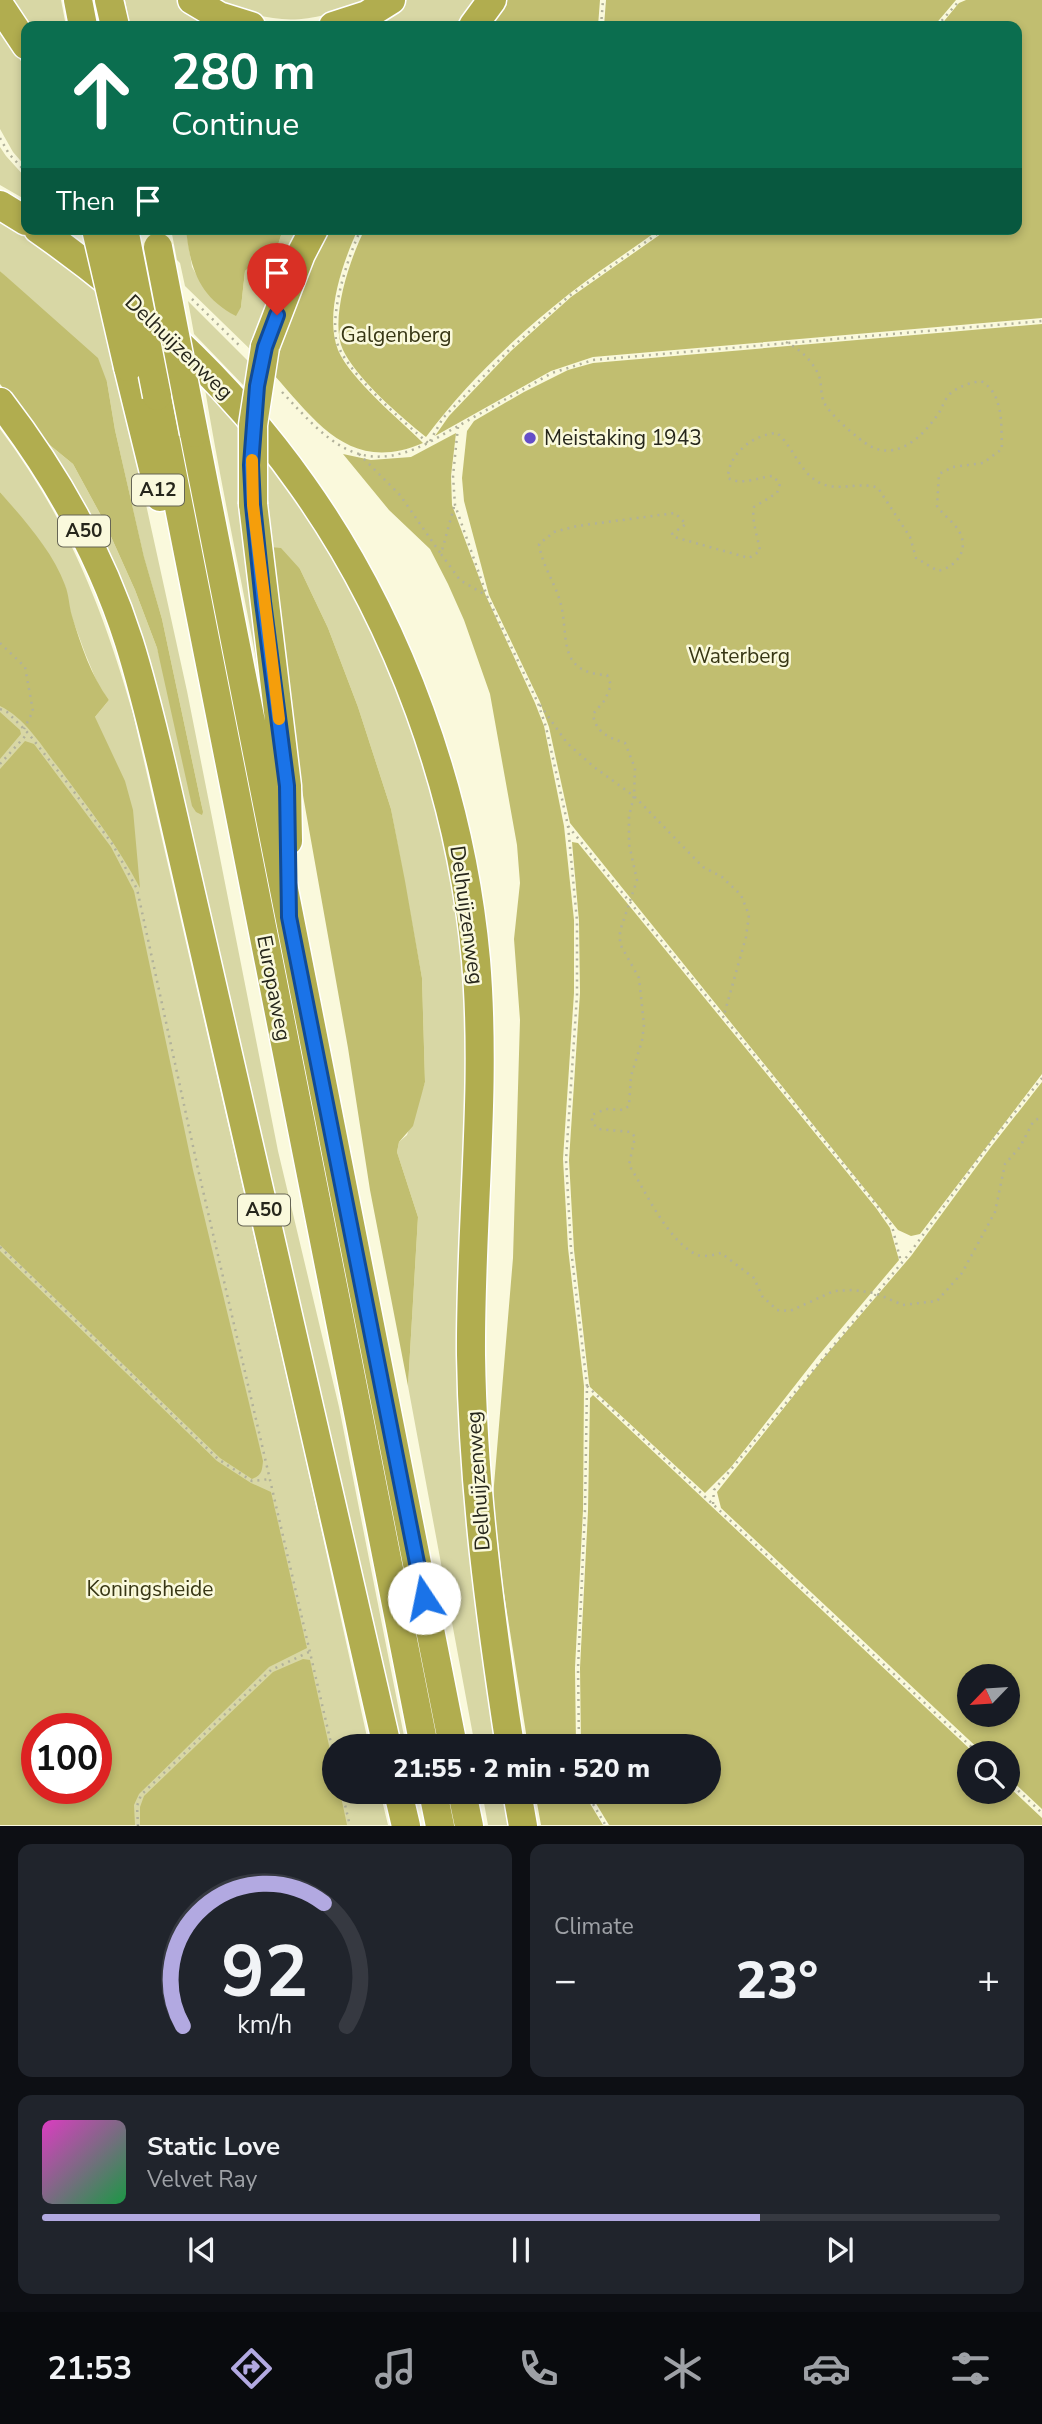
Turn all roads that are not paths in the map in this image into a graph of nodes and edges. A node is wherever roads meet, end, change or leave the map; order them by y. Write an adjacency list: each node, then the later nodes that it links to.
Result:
1 (78, 0): 7 (highway)
2 (109, 0): 8 (highway)
3 (192, 0): 9 (highway)
4 (391, 0): 10 (highway)
5 (492, 0): 11 (highway)
6 (0, 6): 12 (highway)
7 (82, 21)
8 (114, 21)
9 (235, 21)
10 (348, 21)
11 (477, 21)
12 (21, 38)
13 (0, 205): 14 (highway)
14 (21, 218)
15 (46, 235): 26 (highway, Delhuijzenweg)
16 (97, 235): 21 (highway, A12, bridge)
17 (125, 235): 21 (highway, Europaweg / A12, bridge)
18 (311, 235): 22 (highway, A12, bridge)
19 (156, 238): 22 (highway, Europaweg / A12, bridge)
20 (0, 402): 23 (highway, A50)
21 (200, 611): 24 (highway, Europaweg / A12)
22 (289, 917): 25 (highway, Europaweg / A12)
23 (384, 1734)
24 (422, 1734)
25 (451, 1734)
26 (508, 1734)
27 (401, 1804): 31 (highway)
28 (436, 1804): 32 (highway)
29 (465, 1804): 33 (highway)
30 (519, 1804): 34 (highway)
31 (406, 1825)
32 (440, 1825)
33 (469, 1825)
34 (523, 1825)

